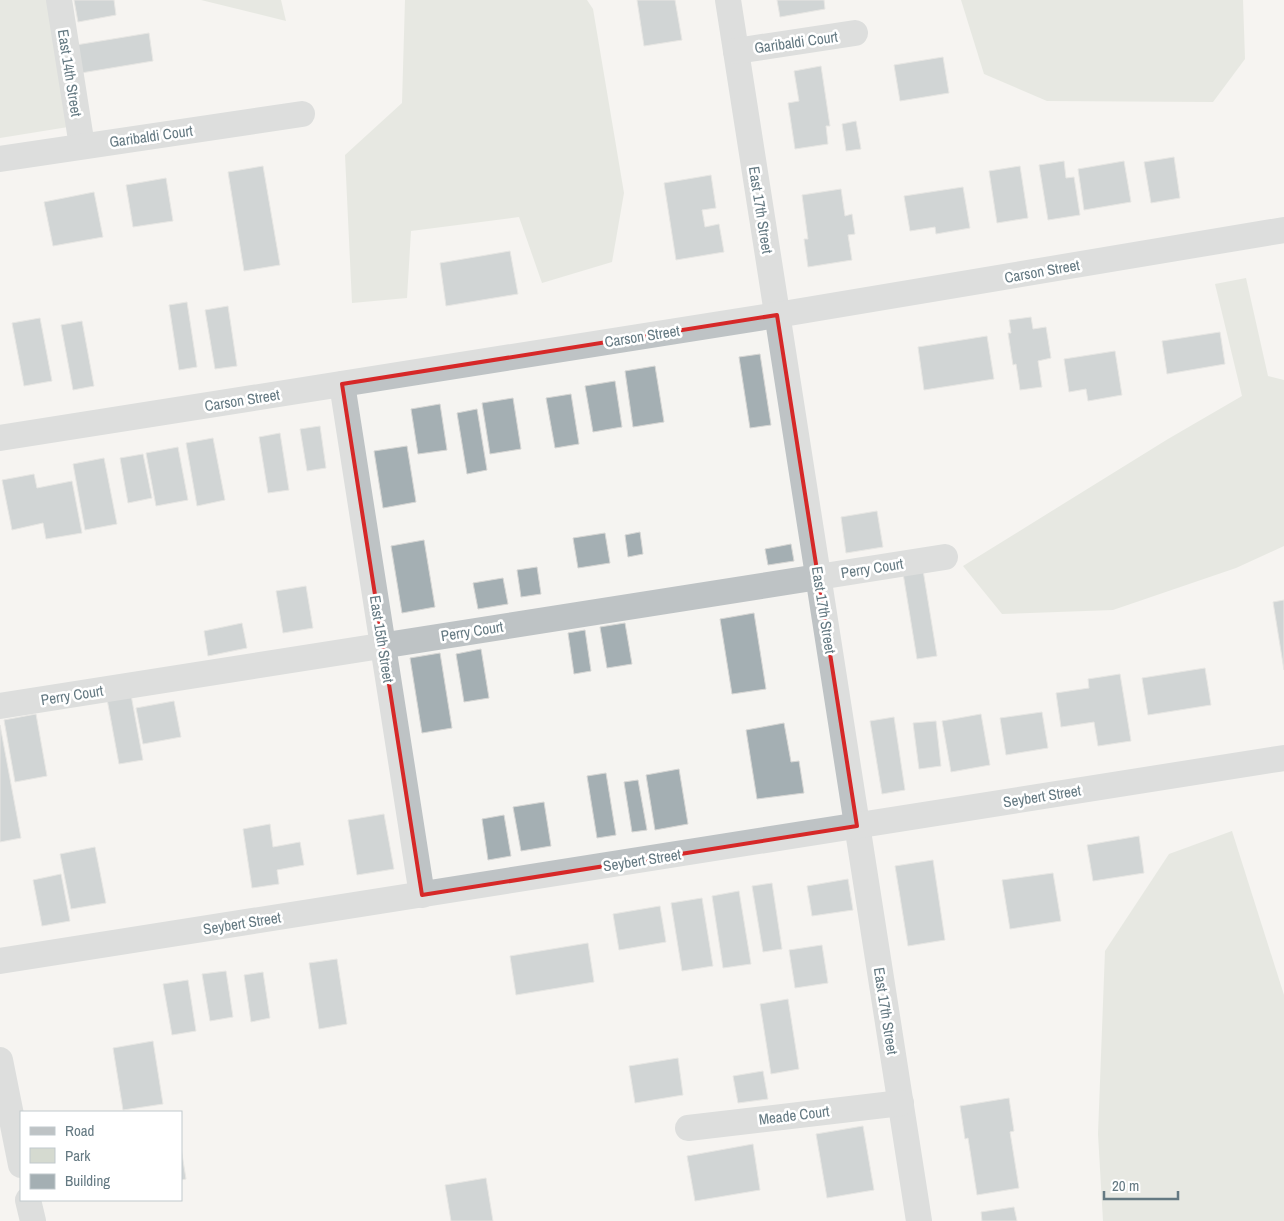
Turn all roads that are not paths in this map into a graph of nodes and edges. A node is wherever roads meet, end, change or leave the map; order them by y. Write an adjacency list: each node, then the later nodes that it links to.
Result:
1 (59, 0): 6 (street, East 14th Street)
2 (728, 0): 4 (street, East 17th Street)
3 (855, 33): 4 (street, Garibaldi Court)
4 (736, 50): 9 (street, East 17th Street)
5 (302, 114): 6 (street, Garibaldi Court)
6 (82, 146): 7 (street, Garibaldi Court)
7 (0, 159)
8 (1284, 230): 9 (street, Carson Street)
9 (777, 315): 10 (street, Carson Street); 13 (street, East 17th Street)
10 (342, 384): 11 (street, Carson Street); 14 (street, East 15th Street)
11 (0, 438)
12 (945, 557): 13 (street, Perry Court)
13 (818, 577): 14 (street, Perry Court); 17 (street, East 17th Street)
14 (383, 646): 15 (street, Perry Court); 18 (street, East 15th Street)
15 (0, 706)
16 (1284, 758): 17 (street, Seybert Street)
17 (857, 826): 18 (street, Seybert Street); 21 (street, East 17th Street)
18 (422, 894): 19 (street, Seybert Street)
19 (0, 962)
20 (0, 1060): 23 (street)
21 (900, 1103): 22 (street, Meade Court); 26 (street, East 17th Street)
22 (688, 1128)
23 (20, 1160)
24 (28, 1201): 25 (street)
25 (32, 1221)
26 (919, 1221)

